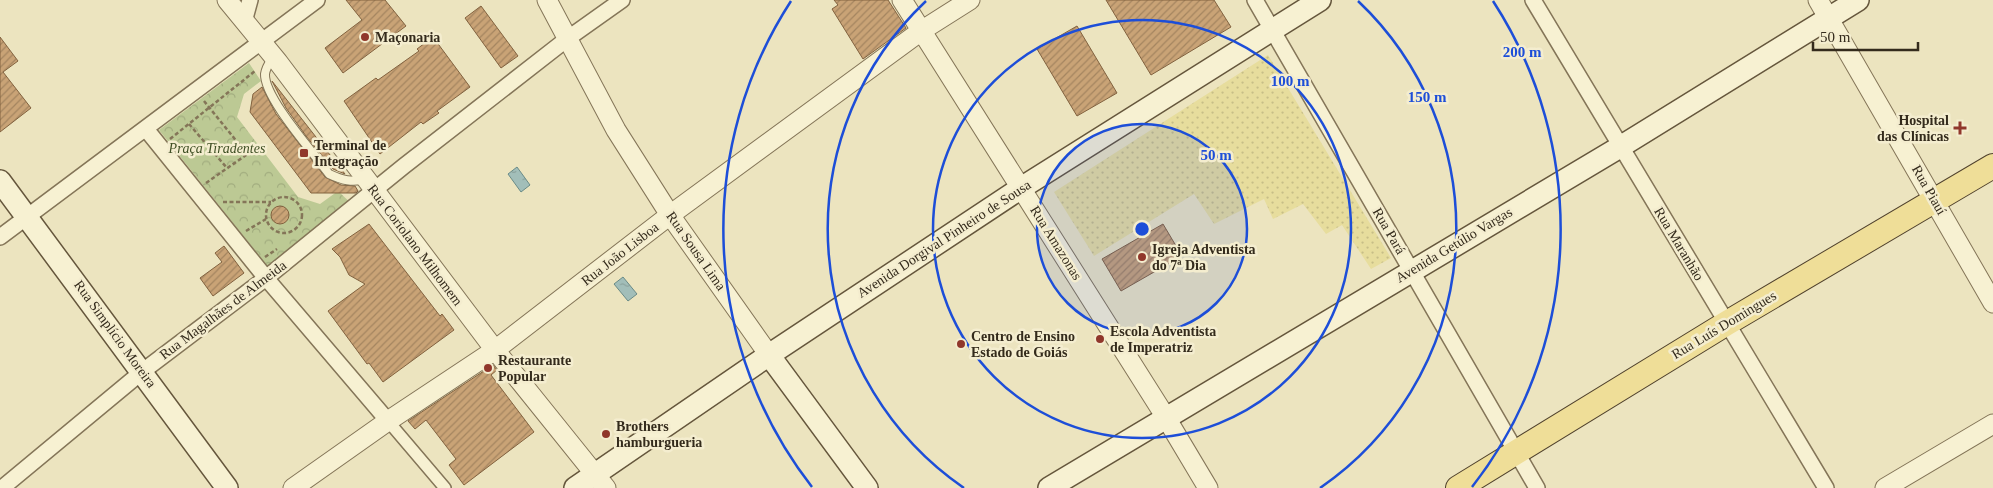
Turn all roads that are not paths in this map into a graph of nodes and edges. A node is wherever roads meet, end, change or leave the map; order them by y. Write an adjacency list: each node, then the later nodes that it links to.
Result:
1 (227, 0): 13 (street, Rua Coriolano Milhomem)
2 (250, 0): 13 (street)
3 (317, 0): 17 (street)
4 (547, 0): 16 (street, Rua Sousa Lima)
5 (622, 0): 16 (street, Rua Magalhães de Almeida)
6 (902, 0): 15 (street, Rua Amazonas)
7 (970, 0): 15 (street, Rua João Lisboa)
8 (1255, 0): 14 (street, Rua Pará)
9 (1320, 0): 14 (main road, Avenida Dorgival Pinheiro de Sousa)
10 (1533, 0): 20 (street, Rua Maranhão)
11 (1858, 0): 12 (main road, Avenida Getúlio Vargas)
12 (1824, 9): 20 (main road, Avenida Getúlio Vargas); 25 (street, Rua Piauí)
13 (244, 22): 17 (street, Rua Coriolano Milhomem)
14 (1273, 29): 24 (main road, Avenida Dorgival Pinheiro de Sousa); 29 (street, Rua Pará)
15 (921, 31): 24 (street, Rua Amazonas); 26 (street, Rua João Lisboa)
16 (567, 39): 23 (street, Rua Magalhães de Almeida); 26 (street, Rua Sousa Lima)
17 (261, 42): 18 (street, Rua Coriolano Milhomem); 19 (street)
18 (273, 57): 23 (street, Rua Coriolano Milhomem); 23 (lane)
19 (146, 129): 27 (street); 30 (street)
20 (1620, 147): 29 (main road, Avenida Getúlio Vargas); 32 (street, Rua Maranhão)
21 (1993, 166): 25 (main road, Rua Luís Domingues)
22 (0, 181): 27 (main road, Rua Simplício Moreira)
23 (370, 185): 30 (street, Rua Magalhães de Almeida); 33 (street, Rua Coriolano Milhomem)
24 (1021, 188): 34 (main road, Avenida Dorgival Pinheiro de Sousa); 36 (street, Rua Amazonas)
25 (1935, 200): 31 (street, Rua Piauí); 32 (main road, Rua Luís Domingues)
26 (670, 216): 33 (street, Rua João Lisboa); 34 (street, Rua Sousa Lima)
27 (28, 217): 28 (street); 35 (main road, Rua Simplício Moreira)
28 (0, 238)
29 (1412, 270): 36 (main road, Avenida Getúlio Vargas); 39 (street, Rua Pará)
30 (266, 278): 35 (street, Rua Magalhães de Almeida); 37 (street)
31 (1993, 303)
32 (1727, 323): 39 (main road, Rua Luís Domingues); 51 (street, Rua Maranhão)
33 (495, 350): 37 (street, Rua João Lisboa); 40 (street, Rua Coriolano Milhomem)
34 (769, 355): 40 (main road, Avenida Dorgival Pinheiro de Sousa); 46 (main road, Rua Sousa Lima)
35 (143, 371): 41 (street, Rua Magalhães de Almeida); 42 (main road, Rua Simplício Moreira)
36 (1165, 416): 47 (main road, Avenida Getúlio Vargas); 48 (street, Rua Amazonas)
37 (388, 421): 43 (street, Rua João Lisboa); 44 (street)
38 (1993, 424): 52 (street)
39 (1518, 453): 49 (main road, Rua Luís Domingues); 50 (street, Rua Pará)
40 (600, 481): 45 (main road, Avenida Dorgival Pinheiro de Sousa)
41 (2, 488)
42 (228, 488)
43 (293, 488)
44 (445, 488)
45 (574, 488)
46 (866, 488)
47 (1049, 488)
48 (1208, 488)
49 (1458, 488)
50 (1537, 488)
51 (1826, 488)
52 (1885, 488)

